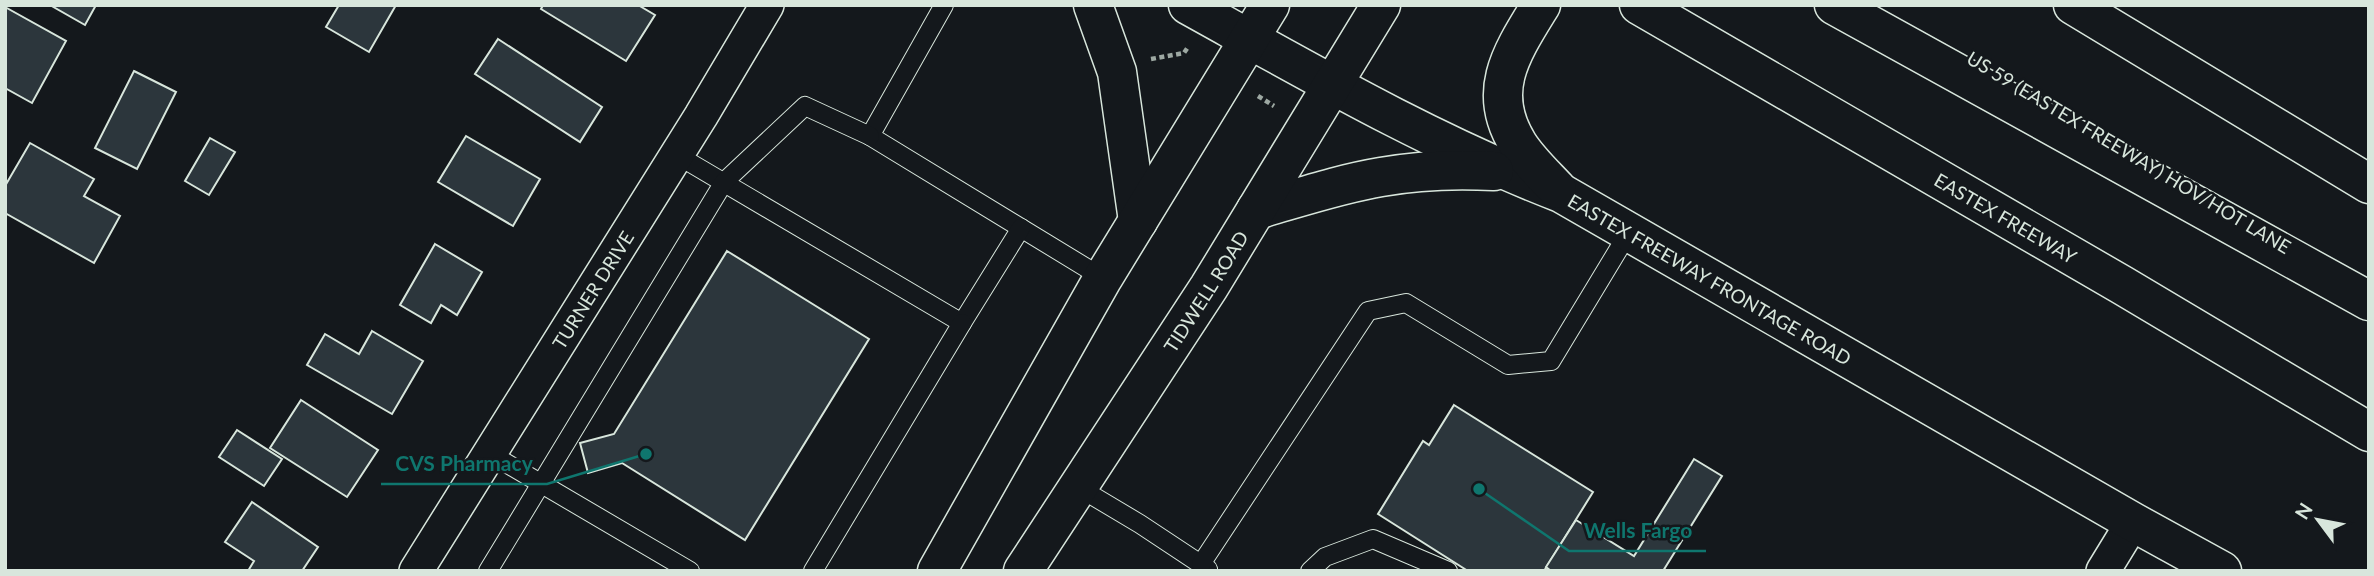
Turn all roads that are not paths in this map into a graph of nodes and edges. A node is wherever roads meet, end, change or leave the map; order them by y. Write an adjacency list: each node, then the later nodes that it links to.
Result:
1 (767, 5): 15 (street, TURNER DRIVE)
2 (944, 5): 14 (lane)
3 (1093, 5): 21 (main road)
4 (1188, 5): 12 (main road, EASTEX FREEWAY FRONTAGE ROAD)
5 (1270, 5): 12 (main road)
6 (1381, 5): 13 (main road, TIDWELL ROAD)
7 (1541, 5): 19 (main road)
8 (1639, 5): 27 (main road, EASTEX FREEWAY)
9 (1834, 5): 25 (main road)
10 (1889, 5): 25 (main road, US 59 (EASTEX FREEWAY) HOV/HOT LANE)
11 (2073, 5): 18 (main road)
12 (1249, 39): 13 (main road, EASTEX FREEWAY FRONTAGE ROAD); 21 (main road)
13 (1333, 84): 16 (main road, EASTEX FREEWAY FRONTAGE ROAD); 20 (main road, TIDWELL ROAD)
14 (870, 136): 17 (lane); 22 (lane)
15 (677, 155): 17 (lane); 28 (street, TURNER DRIVE)
16 (1506, 172): 19 (main road, EASTEX FREEWAY FRONTAGE ROAD); 20 (main road)
17 (724, 182): 26 (lane); 29 (lane)
18 (2369, 184)
19 (1561, 193): 23 (main road, EASTEX FREEWAY FRONTAGE ROAD)
20 (1256, 209): 30 (main road, TIDWELL ROAD)
21 (1138, 221): 24 (main road)
22 (1021, 228): 24 (lane); 26 (lane)
23 (1629, 232): 31 (main road, EASTEX FREEWAY FRONTAGE ROAD); 32 (lane)
24 (1103, 278): 37 (main road)
25 (2369, 300)
26 (962, 323): 36 (lane)
27 (2369, 432)
28 (489, 453): 29 (lane); 33 (street, TURNER DRIVE)
29 (542, 484): 34 (lane); 35 (lane)
30 (1078, 487): 32 (lane); 38 (main road, TIDWELL ROAD)
31 (2133, 522): 41 (street); 42 (main road, EASTEX FREEWAY FRONTAGE ROAD)
32 (1206, 568)
33 (416, 571)
34 (488, 571)
35 (690, 571)
36 (813, 571)
37 (937, 571)
38 (1023, 571)
39 (1310, 571): 40 (lane)
40 (1448, 571)
41 (2103, 571)
42 (2222, 571)

